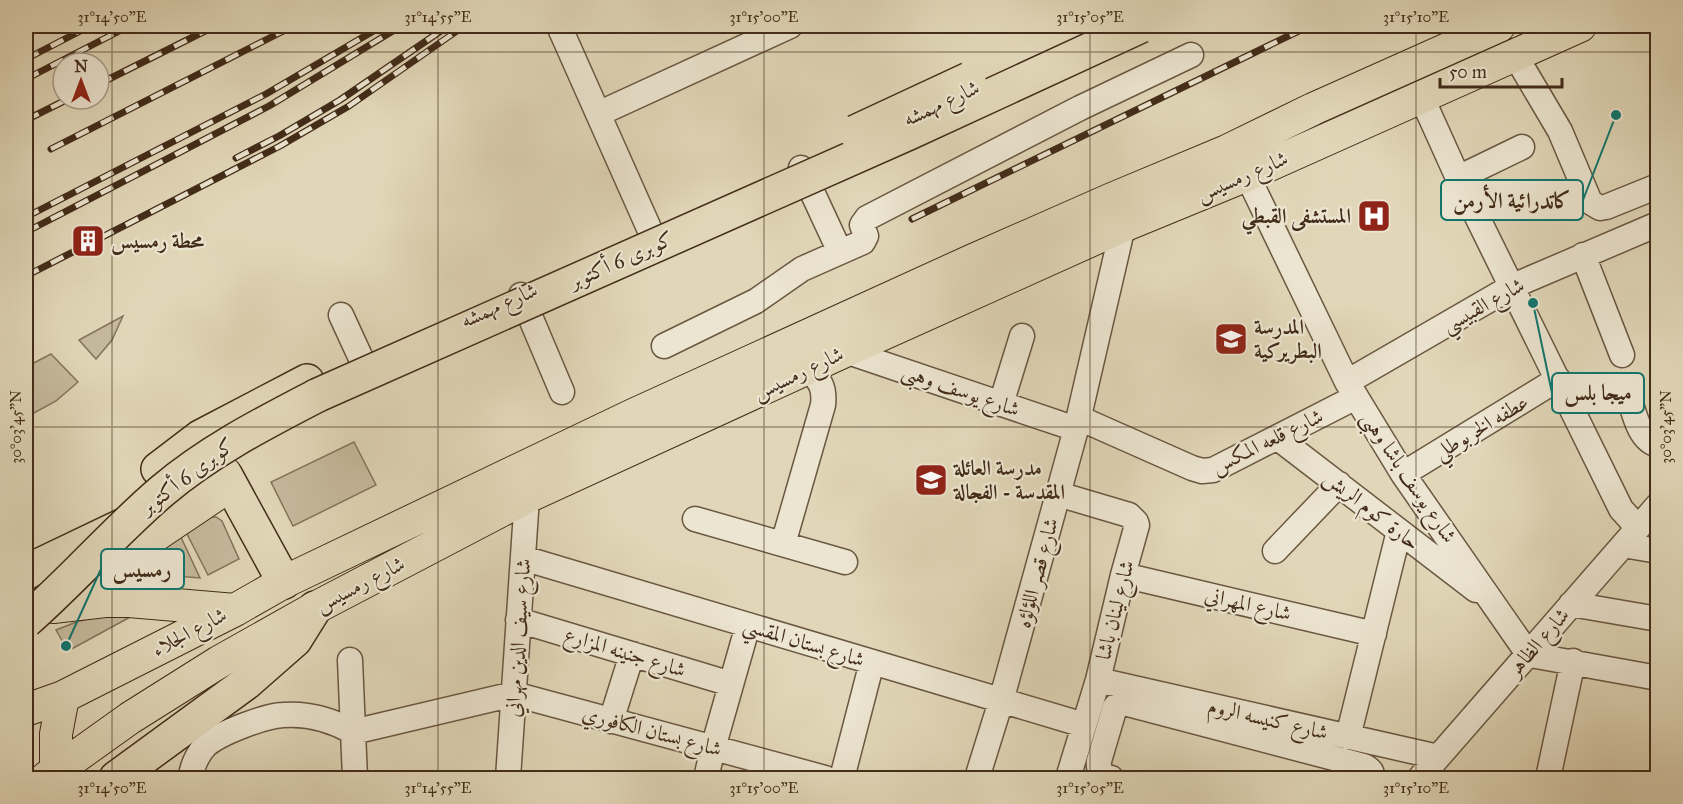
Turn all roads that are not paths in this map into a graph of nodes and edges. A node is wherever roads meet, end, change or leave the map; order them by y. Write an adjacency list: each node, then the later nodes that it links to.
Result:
1 (559, 26): 13 (street)
2 (790, 26): 13 (street)
3 (1087, 26): 57 (highway, كوبرى 6 أكتوبر, bridge)
4 (1110, 26): 11 (main road, شارع مهمشه)
5 (1124, 26): 11 (highway)
6 (1141, 26): 57 (highway, كوبرى 6 أكتوبر, bridge)
7 (1499, 26): 56 (main road, شارع رمسيس)
8 (1580, 26): 10 (main road, شارع رمسيس)
9 (1191, 55): 22 (street)
10 (1515, 55): 12 (main road, شارع رمسيس); 18 (street)
11 (975, 88): 15 (main road, شارع مهمشه)
12 (1421, 96): 16 (main road, شارع رمسيس); 17 (street)
13 (598, 114): 21 (street)
14 (1522, 147): 17 (street)
15 (801, 168): 21 (main road, شارع مهمشه); 22 (street)
16 (1247, 175): 20 (main road, شارع رمسيس); 34 (street, شارع يوسف باشا وهبى)
17 (1458, 178): 24 (street)
18 (1658, 186)
19 (1658, 224): 23 (street, شارع القبيسي)
20 (1123, 226): 29 (main road, شارع رمسيس); 38 (street, شارع قصر اللؤلؤه)
21 (652, 235): 25 (main road, شارع مهمشه)
22 (840, 252): 28 (street)
23 (1582, 255): 24 (street, شارع القبيسي); 30 (street)
24 (1513, 286): 33 (street); 34 (street, شارع القبيسي)
25 (521, 295): 31 (main road, شارع مهمشه); 35 (street)
26 (346, 313): 31 (street)
27 (1022, 336): 37 (street)
28 (664, 346)
29 (845, 351): 32 (main road, شارع رمسيس); 37 (street, شارع يوسف وهبى)
30 (1622, 356)
31 (369, 363): 42 (main road, شارع مهمشه)
32 (806, 369): 45 (main road, شارع رمسيس); 50 (street)
33 (1558, 379): 41 (street, عطفه الخربوطلي); 49 (street)
34 (1351, 390): 39 (street, شارع قلعه المكس); 41 (street, شارع يوسف باشا وهبى)
35 (562, 392)
36 (1628, 394): 40 (street)
37 (1001, 404): 38 (street, شارع يوسف وهبى)
38 (1078, 423): 39 (street, شارع قلعه المكس); 44 (street, شارع قصر اللؤلؤه)
39 (1278, 438): 43 (street, حارة كوم الريش)
40 (1658, 445)
41 (1403, 474): 59 (street, شارع يوسف باشا وهبى)
42 (226, 476): 56 (highway); 57 (highway)
43 (1339, 484): 48 (street, حارة كوم الريش); 51 (street)
44 (1058, 494): 55 (street, شارع لينان باشا); 76 (street, شارع قصر اللؤلؤه)
45 (527, 497): 53 (street, شارع سيف الدين مهراني); 60 (main road, شارع رمسيس)
46 (1658, 505): 49 (street, شارع الظاهر)
47 (695, 519): 50 (street)
48 (1399, 531): 59 (street, حارة كوم الريش); 65 (street)
49 (1630, 536): 52 (street); 58 (street, شارع الظاهر)
50 (783, 544): 54 (street)
51 (1275, 551)
52 (1658, 551)
53 (523, 558): 63 (street, شارع سيف الدين مهراني); 64 (street, شارع بستان المقسي)
54 (845, 562)
55 (1123, 575): 65 (street, شارع المهراني); 72 (street, شارع لينان باشا)
56 (284, 582): 61 (main road, شارع رمسيس)
57 (31, 596): 61 (main road, شارع الجلاء)
58 (1572, 604): 62 (street); 66 (street, شارع الظاهر)
59 (1496, 605): 66 (street, شارع يوسف باشا وهبى)
60 (315, 608): 84 (main road, شارع رمسيس); 85 (highway)
61 (235, 610): 75 (main road, شارع الجلاء)
62 (1658, 619)
63 (519, 620): 67 (street, شارع جنينه المزارع); 74 (street, شارع سيف الدين مهراني)
64 (748, 625): 70 (street, شارع بستان المقسي); 73 (street)
65 (1374, 634): 81 (street)
66 (1529, 653): 69 (street); 83 (street, شارع الظاهر)
67 (632, 654): 73 (street, شارع جنينه المزارع); 78 (street)
68 (350, 660): 80 (street)
69 (1573, 661): 71 (street); 97 (street)
70 (872, 662): 76 (street, شارع بستان المقسي); 91 (street)
71 (1658, 678)
72 (1098, 680): 79 (street, شارع لينان باشا); 81 (street, شارع كنيسه الروم)
73 (731, 684): 82 (street)
74 (514, 694): 78 (street, شارع بستان الكافوري); 80 (street); 88 (street, شارع سيف الدين مهراني)
75 (63, 697): 77 (main road, شارع الجلاء); 84 (main road)
76 (1001, 701): 79 (street, شارع بستان المقسي); 92 (street, شارع قصر اللؤلؤه)
77 (26, 710)
78 (611, 721): 82 (street, شارع بستان الكافوري)
79 (1084, 725): 93 (street, شارع لينان باشا)
80 (354, 732): 86 (street); 87 (street)
81 (1348, 737): 83 (street, شارع كنيسه الروم)
82 (713, 748): 89 (street); 90 (street, شارع بستان الكافوري)
83 (1438, 757): 96 (street, شارع الظاهر)
84 (53, 776)
85 (116, 778)
86 (191, 778)
87 (355, 778)
88 (508, 778)
89 (706, 778)
90 (825, 778)
91 (842, 778)
92 (977, 778)
93 (1068, 778)
94 (1111, 778): 95 (street)
95 (1371, 778)
96 (1420, 778)
97 (1548, 778)

